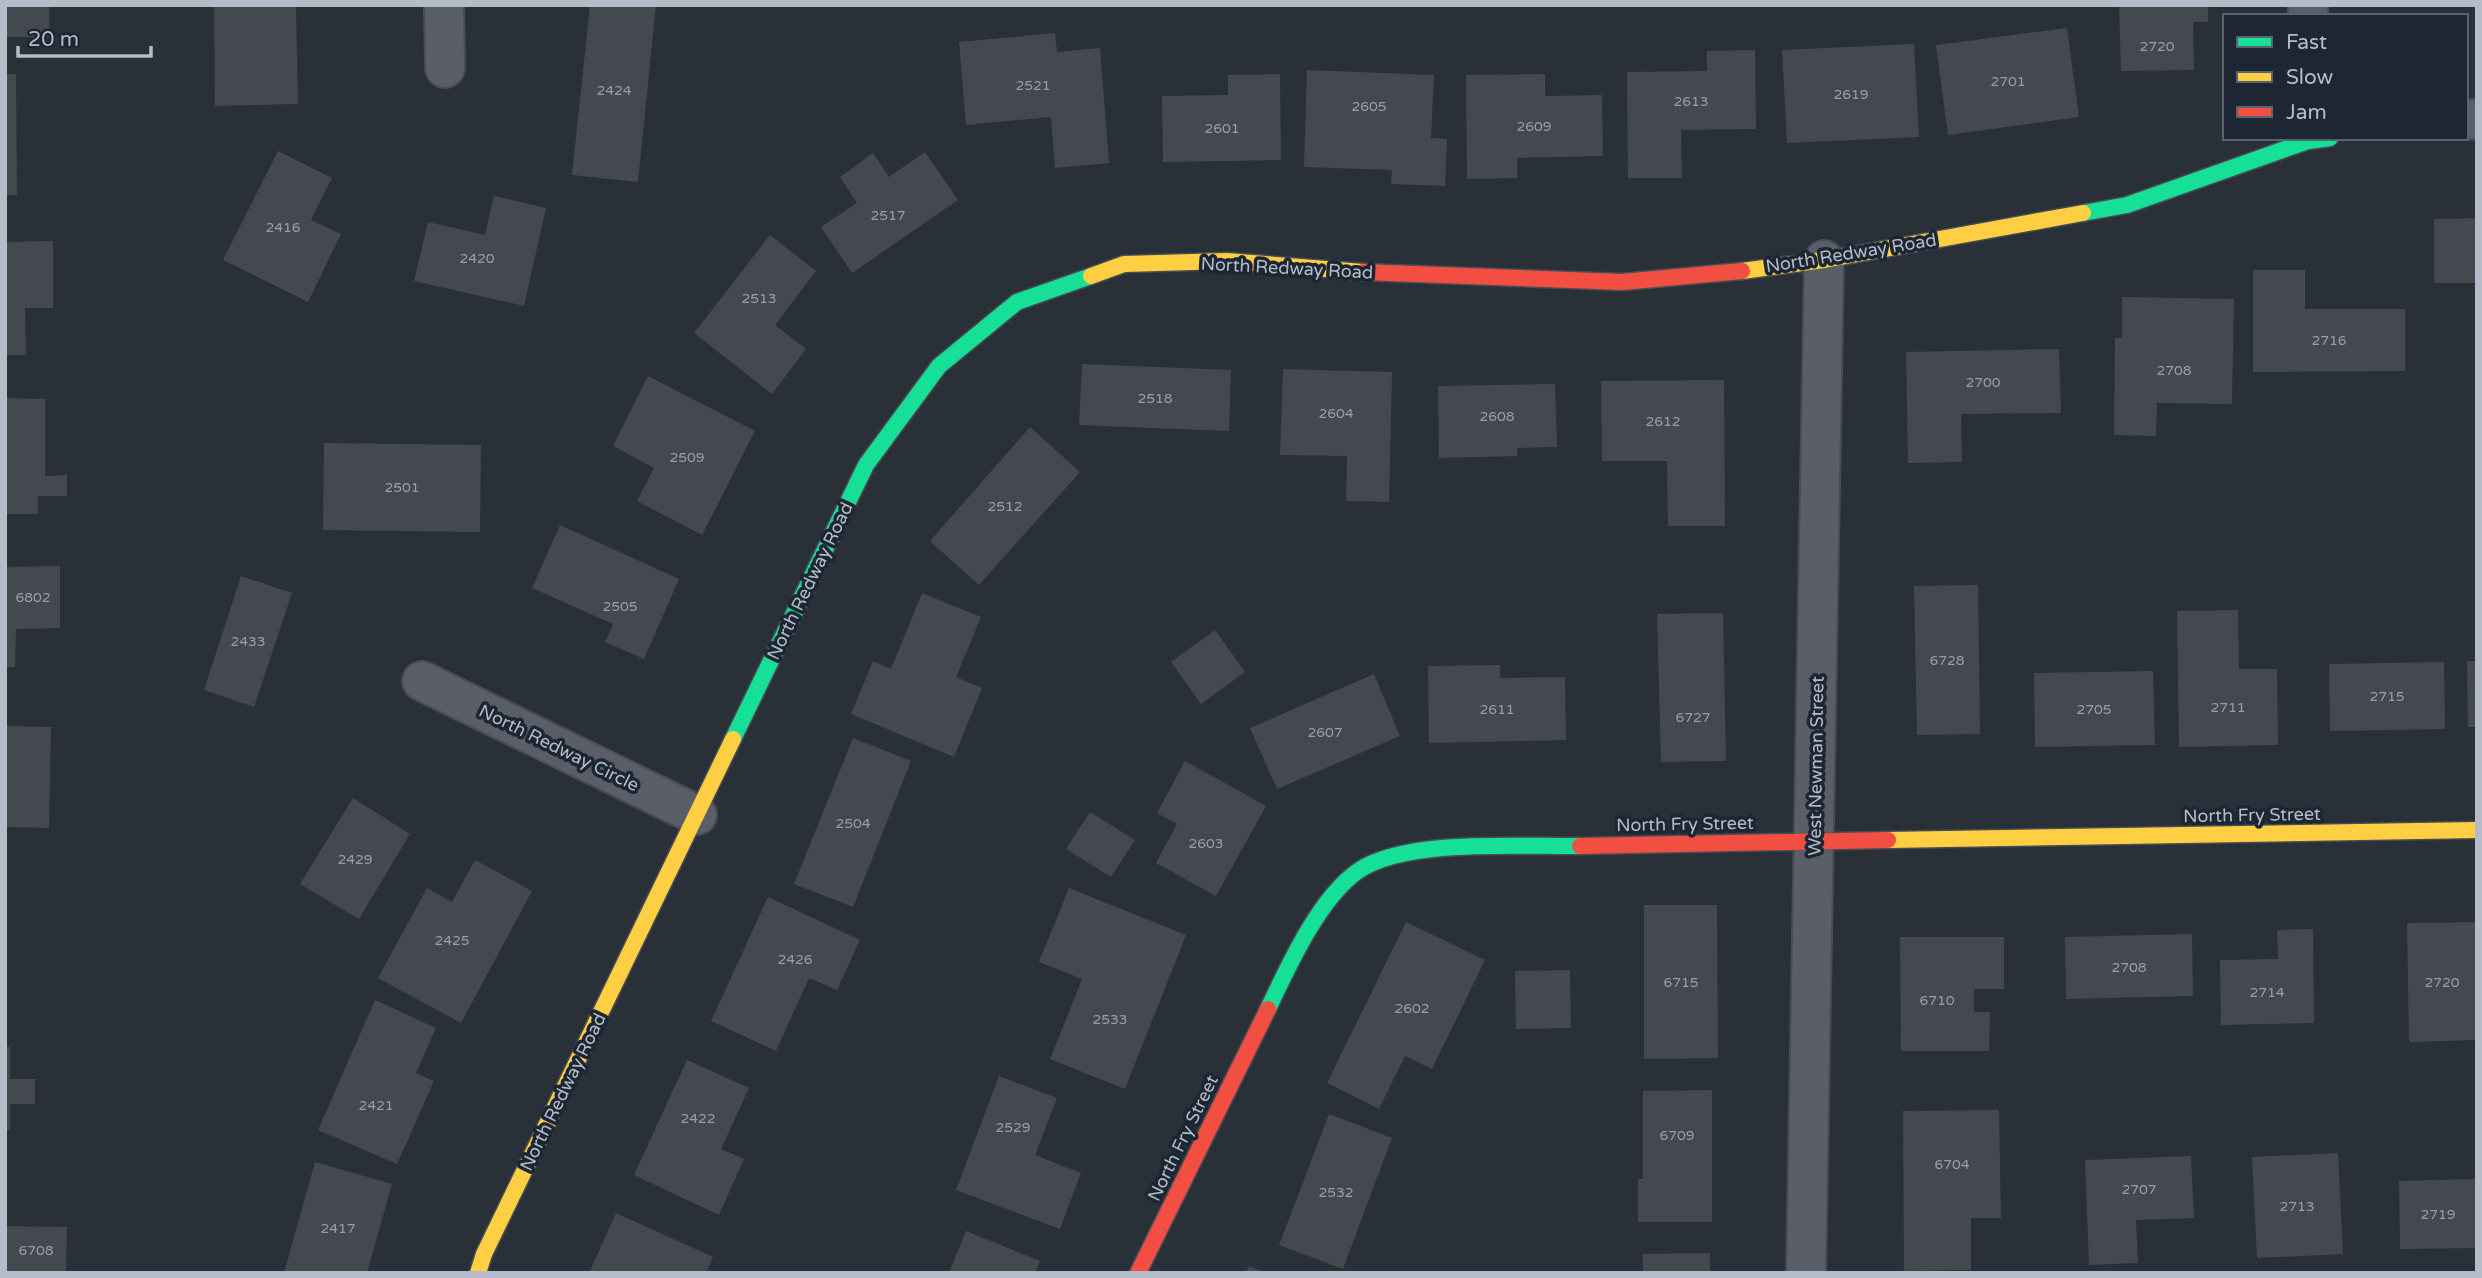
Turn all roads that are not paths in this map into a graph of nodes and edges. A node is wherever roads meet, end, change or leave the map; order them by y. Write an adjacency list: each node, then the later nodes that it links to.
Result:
1 (444, 5): 2 (street)
2 (445, 68)
3 (2308, 140): 4 (street, North Redway Road)
4 (1824, 260): 6 (street, North Redway Road); 8 (street, West Newman Street)
5 (422, 681): 6 (street, North Redway Circle)
6 (697, 815): 9 (street, North Redway Road)
7 (2477, 830): 8 (street, North Fry Street)
8 (1815, 841): 10 (street, North Fry Street); 11 (street, West Newman Street)
9 (478, 1273)
10 (1138, 1273)
11 (1807, 1273)

